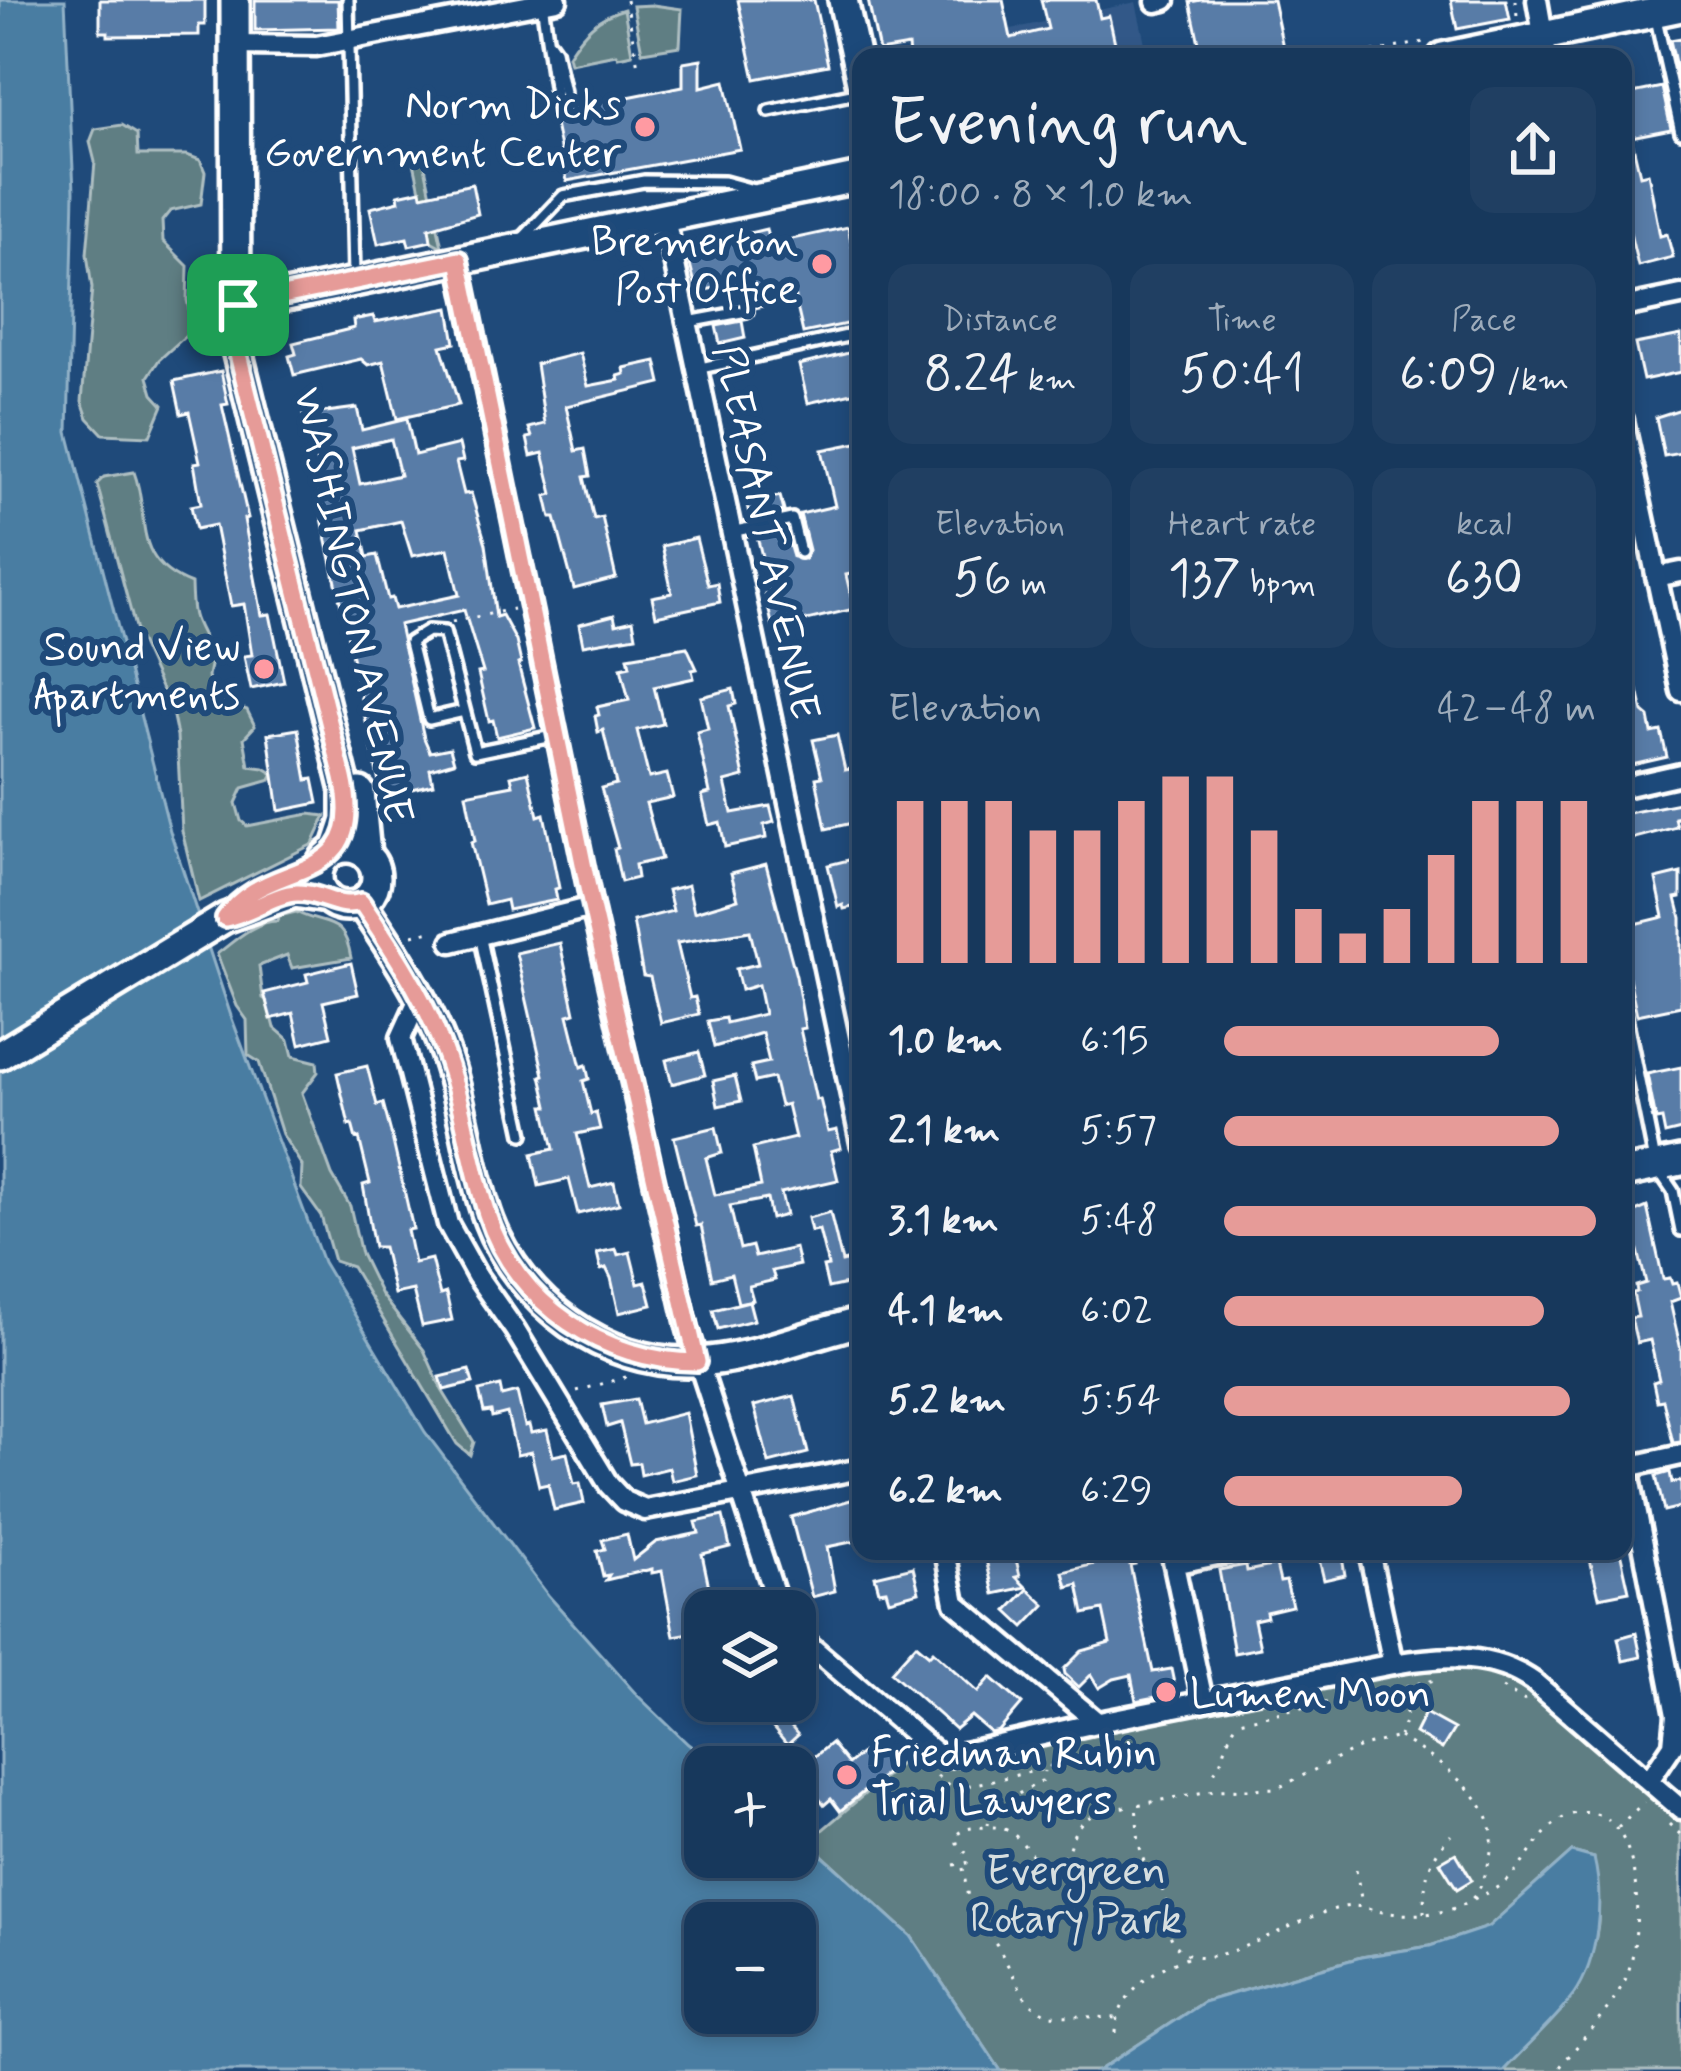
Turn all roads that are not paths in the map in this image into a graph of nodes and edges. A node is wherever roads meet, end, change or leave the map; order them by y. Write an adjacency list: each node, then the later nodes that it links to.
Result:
1 (235, 0): 8 (main road, WASHINGTON AVENUE)
2 (347, 0): 7 (lane)
3 (843, 0): 10 (main road)
4 (1537, 0): 9 (street)
5 (550, 2): 7 (street); 11 (lane)
6 (1671, 7): 9 (main road); 14 (lane)
7 (348, 41): 8 (street); 20 (lane)
8 (235, 45): 22 (main road, WASHINGTON AVENUE)
9 (1545, 47)
10 (854, 48)
11 (560, 93)
12 (852, 94): 13 (lane)
13 (770, 111)
14 (1681, 132)
15 (852, 179): 16 (main road)
16 (773, 195): 17 (main road); 18 (lane)
17 (665, 218): 18 (main road); 25 (street, PLEASANT AVENUE)
18 (516, 247): 19 (main road)
19 (459, 260): 20 (main road); 37 (street)
20 (355, 281): 22 (main road)
21 (1681, 295): 23 (street)
22 (238, 305): 40 (main road, WASHINGTON AVENUE); 41 (main road, WASHINGTON AVENUE)
23 (1632, 305)
24 (747, 310): 25 (lane)
25 (688, 322): 27 (street, PLEASANT AVENUE)
26 (852, 336): 27 (lane)
27 (696, 369): 31 (street, PLEASANT AVENUE)
28 (1632, 461): 29 (street)
29 (1643, 512): 30 (street); 34 (street)
30 (1632, 514)
31 (731, 532): 32 (lane); 51 (street, PLEASANT AVENUE)
32 (800, 552)
33 (1681, 572): 34 (street)
34 (1656, 577): 35 (street)
35 (1681, 692)
36 (464, 711): 36 (lane); 37 (lane)
37 (558, 735): 44 (street)
38 (1681, 774): 39 (street)
39 (1632, 785)
40 (366, 855): 41 (main road); 43 (main road)
41 (328, 858): 42 (main road); 45 (main road)
42 (326, 898): 43 (main road); 45 (main road)
43 (361, 902): 48 (main road)
44 (592, 907): 47 (street); 59 (street)
45 (225, 918): 50 (main road)
46 (449, 935): 47 (street)
47 (480, 935): 52 (lane)
48 (420, 996): 59 (main road); 63 (street)
49 (1632, 1034): 53 (lane)
50 (0, 1055)
51 (852, 1101)
52 (523, 1133)
53 (1668, 1164): 54 (main road); 55 (lane)
54 (1632, 1171)
55 (1681, 1230)
56 (852, 1324): 58 (main road)
57 (852, 1339): 58 (main road)
58 (762, 1350): 59 (main road)
59 (697, 1362): 63 (street)
60 (1681, 1455): 61 (street)
61 (1632, 1466)
62 (852, 1471): 63 (street)
63 (740, 1495): 68 (street)
64 (1632, 1495): 72 (street)
65 (947, 1560): 73 (street)
66 (1172, 1560): 71 (street)
67 (1371, 1560): 70 (street)
68 (773, 1590)
69 (816, 1652): 73 (street)
70 (1393, 1664): 71 (street); 74 (street)
71 (1203, 1701): 73 (street)
72 (1677, 1705): 74 (street)
73 (1096, 1722)
74 (1650, 1779): 75 (street)
75 (1675, 1816)

